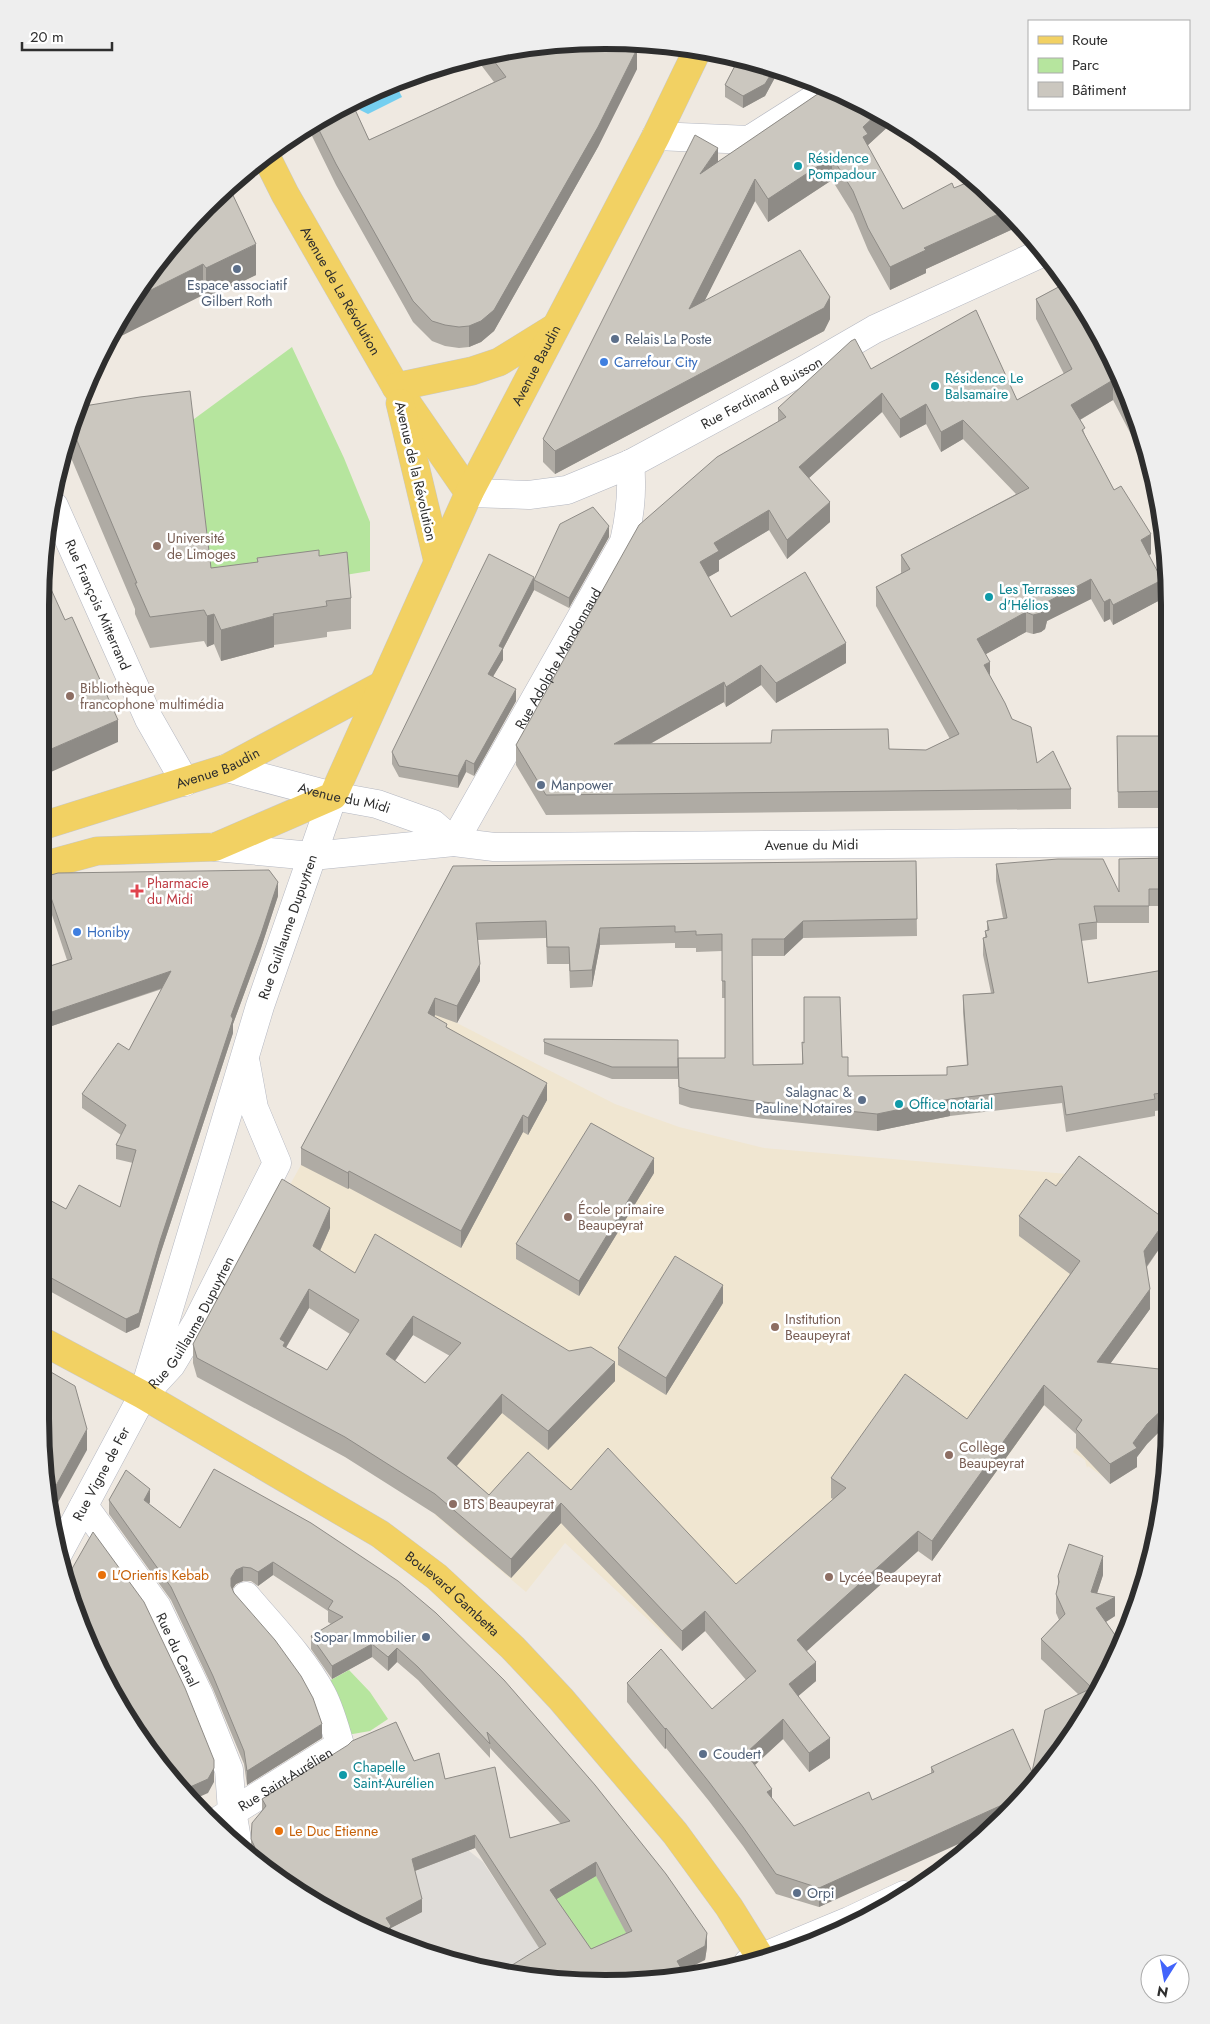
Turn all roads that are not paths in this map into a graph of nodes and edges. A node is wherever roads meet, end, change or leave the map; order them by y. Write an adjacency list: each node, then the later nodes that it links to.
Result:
1 (694, 56): 3 (main road, Avenue Baudin)
2 (823, 93): 3 (street)
3 (656, 136): 6 (main road, Avenue Baudin)
4 (269, 162): 7 (main road, Avenue de La Révolution)
5 (1037, 255): 8 (street, Rue Ferdinand Buisson)
6 (554, 328): 7 (main road); 9 (main road, Avenue Baudin)
7 (396, 387): 9 (main road, Avenue de la Révolution); 11 (main road, Avenue de la Révolution)
8 (630, 464): 9 (street, Rue Ferdinand Buisson); 17 (street, Rue Adolphe Mandonnaud)
9 (469, 492): 11 (main road, Avenue Baudin)
10 (57, 512): 14 (street, Rue François Mitterrand)
11 (438, 562): 12 (main road, Avenue Baudin)
12 (382, 685): 13 (main road, Avenue Baudin); 15 (main road, Avenue Baudin)
13 (227, 768): 14 (main road, Avenue Baudin); 15 (street, Avenue du Midi)
14 (185, 782): 16 (main road, Avenue Baudin)
15 (333, 796): 17 (street, Avenue du Midi); 19 (main road); 20 (street, Rue Guillaume Dupuytren)
16 (49, 824)
17 (454, 842): 18 (street, Avenue du Midi); 20 (street, Avenue du Midi)
18 (1161, 842)
19 (215, 847): 20 (street); 21 (main road)
20 (312, 856): 22 (street, Rue Guillaume Dupuytren)
21 (49, 864)
22 (245, 1059): 24 (street, Rue Guillaume Dupuytren); 24 (street, Rue Guillaume Dupuytren)
23 (49, 1345): 24 (main road, Boulevard Gambetta)
24 (143, 1396): 25 (street, Rue Vigne de Fer); 29 (main road, Boulevard Gambetta)
25 (84, 1506): 26 (street, Rue Vigne de Fer); 28 (street, Rue du Canal)
26 (63, 1543)
27 (246, 1596): 28 (street, Rue Saint-Aurélien)
28 (222, 1818)
29 (754, 1955)

